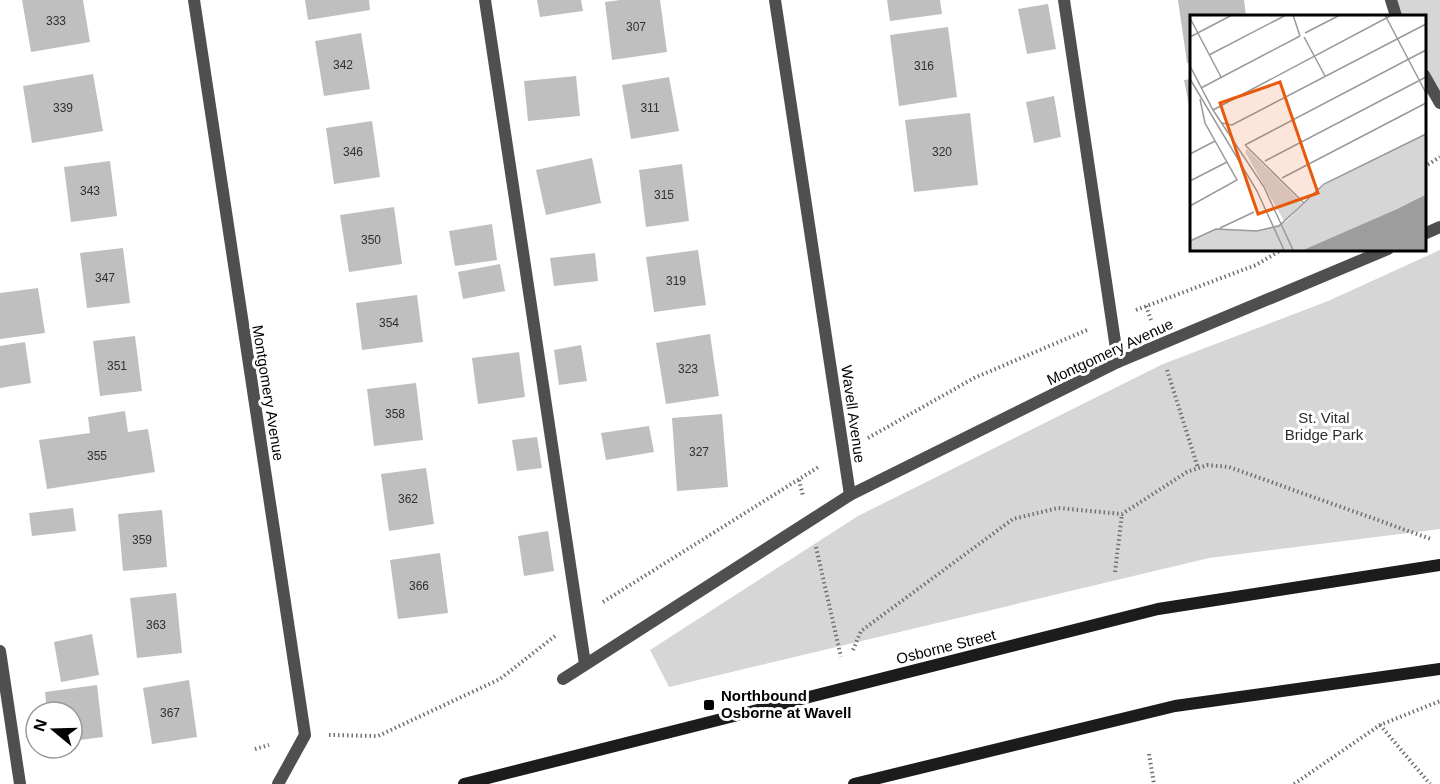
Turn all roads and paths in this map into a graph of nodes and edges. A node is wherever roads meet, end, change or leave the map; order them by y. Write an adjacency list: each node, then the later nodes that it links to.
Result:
1 (194, 0): 37 (street, Montgomery Avenue)
2 (485, 0): 28 (street)
3 (775, 0): 19 (street, Wavell Avenue)
4 (1064, 0): 16 (street)
5 (1391, 0): 6 (street)
6 (1396, 15)
7 (1425, 77): 8 (street)
8 (1440, 103)
9 (1440, 158): 10 (path)
10 (1425, 166)
11 (1440, 227): 12 (street)
12 (1425, 234)
13 (1282, 250): 15 (path)
14 (1386, 250): 17 (street, Montgomery Avenue)
15 (1146, 306): 16 (path); 17 (path)
16 (1111, 319): 18 (street); 19 (path)
17 (1159, 345): 18 (street, Montgomery Avenue); 20 (path)
18 (1118, 362): 22 (street, Montgomery Avenue)
19 (844, 452): 21 (path); 22 (street, Wavell Avenue)
20 (1198, 468): 23 (path); 25 (path)
21 (799, 480): 24 (path); 28 (path)
22 (850, 495): 24 (street)
23 (1122, 514): 27 (path); 29 (path)
24 (810, 520): 31 (path); 32 (street)
25 (1438, 542)
26 (1440, 565): 42 (main road, Osborne Street)
27 (1115, 572)
28 (578, 618): 32 (street); 37 (path)
29 (853, 650)
30 (0, 651): 40 (street)
31 (841, 657)
32 (585, 664): 34 (street)
33 (1440, 669): 43 (main road)
34 (563, 680)
35 (1440, 701): 36 (path)
36 (1380, 725): 45 (path); 46 (path)
37 (305, 735): 38 (path); 41 (street)
38 (255, 749)
39 (1149, 754): 44 (path)
40 (20, 784)
41 (278, 784)
42 (464, 784)
43 (854, 784)
44 (1154, 784)
45 (1294, 784)
46 (1430, 784)

